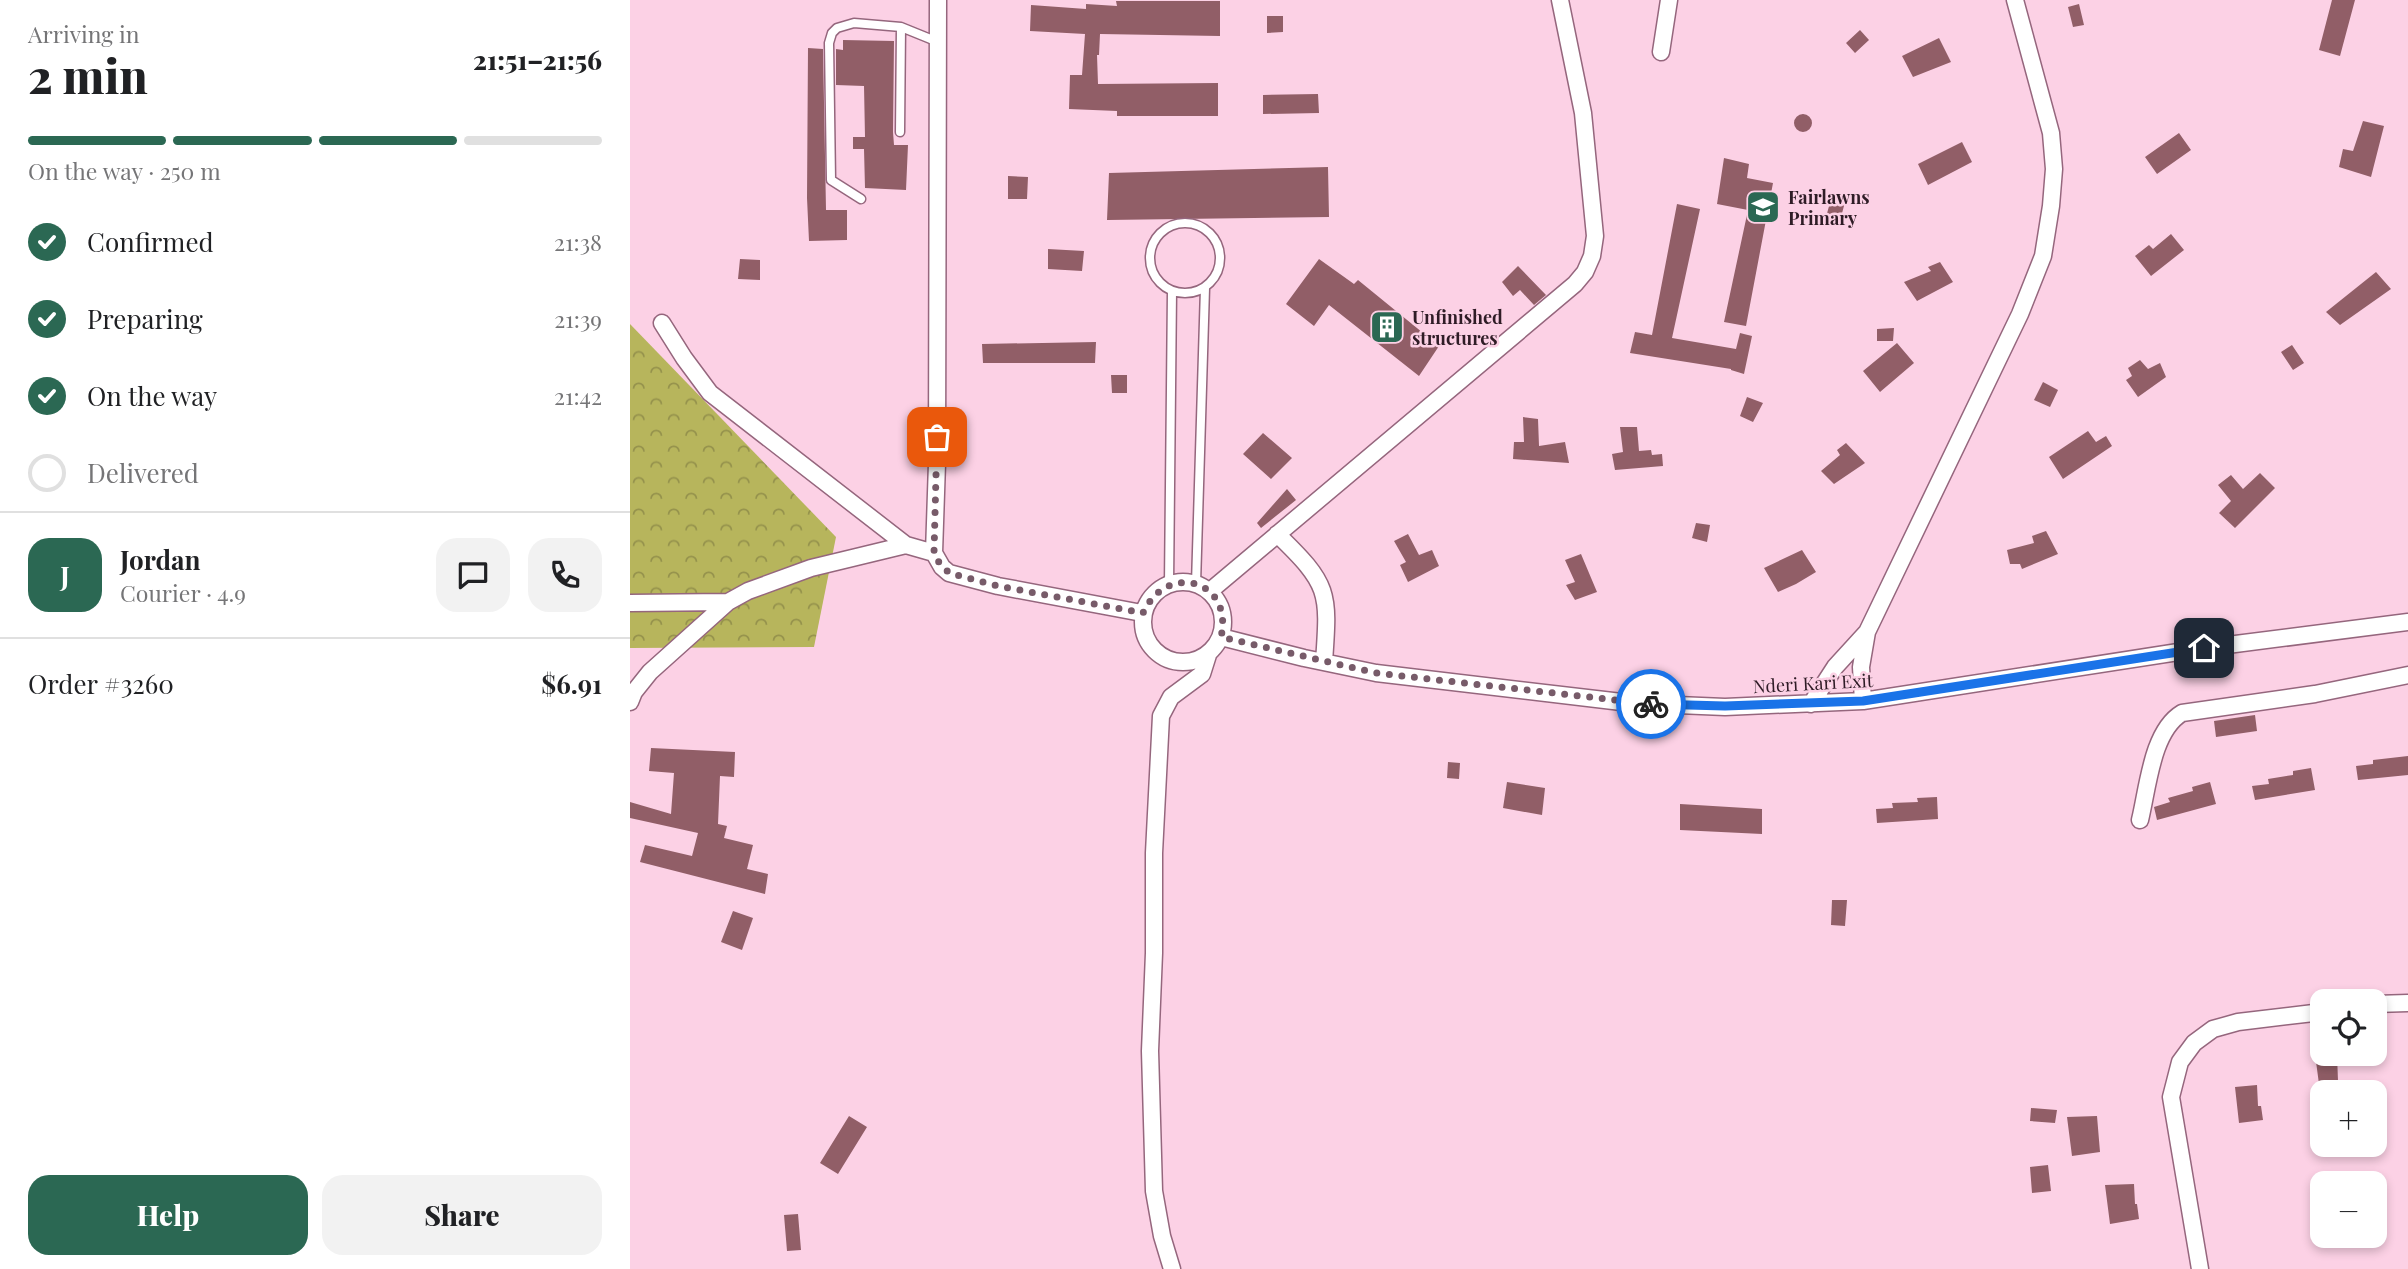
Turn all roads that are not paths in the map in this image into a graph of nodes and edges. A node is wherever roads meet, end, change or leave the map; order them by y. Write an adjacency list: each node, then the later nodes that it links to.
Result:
1 (938, 0): 6 (street)
2 (1560, 0): 13 (street)
3 (1669, 0): 7 (street)
4 (2015, 0): 22 (street)
5 (901, 27): 6 (lane); 8 (lane); 9 (lane)
6 (938, 42): 15 (street)
7 (1661, 52)
8 (900, 132)
9 (861, 199)
10 (1205, 288): 11 (lane); 11 (lane); 17 (lane)
11 (1172, 292): 16 (lane)
12 (662, 323): 14 (street)
13 (1278, 534): 17 (street); 25 (street)
14 (906, 545): 15 (street); 18 (street)
15 (934, 553): 20 (street)
16 (1169, 584): 17 (street); 20 (street)
17 (1203, 588): 23 (street)
18 (729, 602): 19 (street); 28 (street)
19 (630, 603)
20 (1143, 613): 24 (street)
21 (2408, 622): 27 (street, Nderi Kari Exit)
22 (1867, 632): 27 (street); 29 (street)
23 (1221, 637): 24 (street); 25 (street, Nderi Kari Exit)
24 (1208, 655): 34 (street)
25 (1324, 662): 29 (street, Nderi Kari Exit)
26 (2408, 675): 30 (street)
27 (1863, 701): 29 (street, Nderi Kari Exit)
28 (630, 702)
29 (1811, 704)
30 (2140, 820)
31 (2408, 1003): 32 (street)
32 (2387, 1004)
33 (2310, 1013): 35 (street)
34 (1172, 1269)
35 (2200, 1269)

